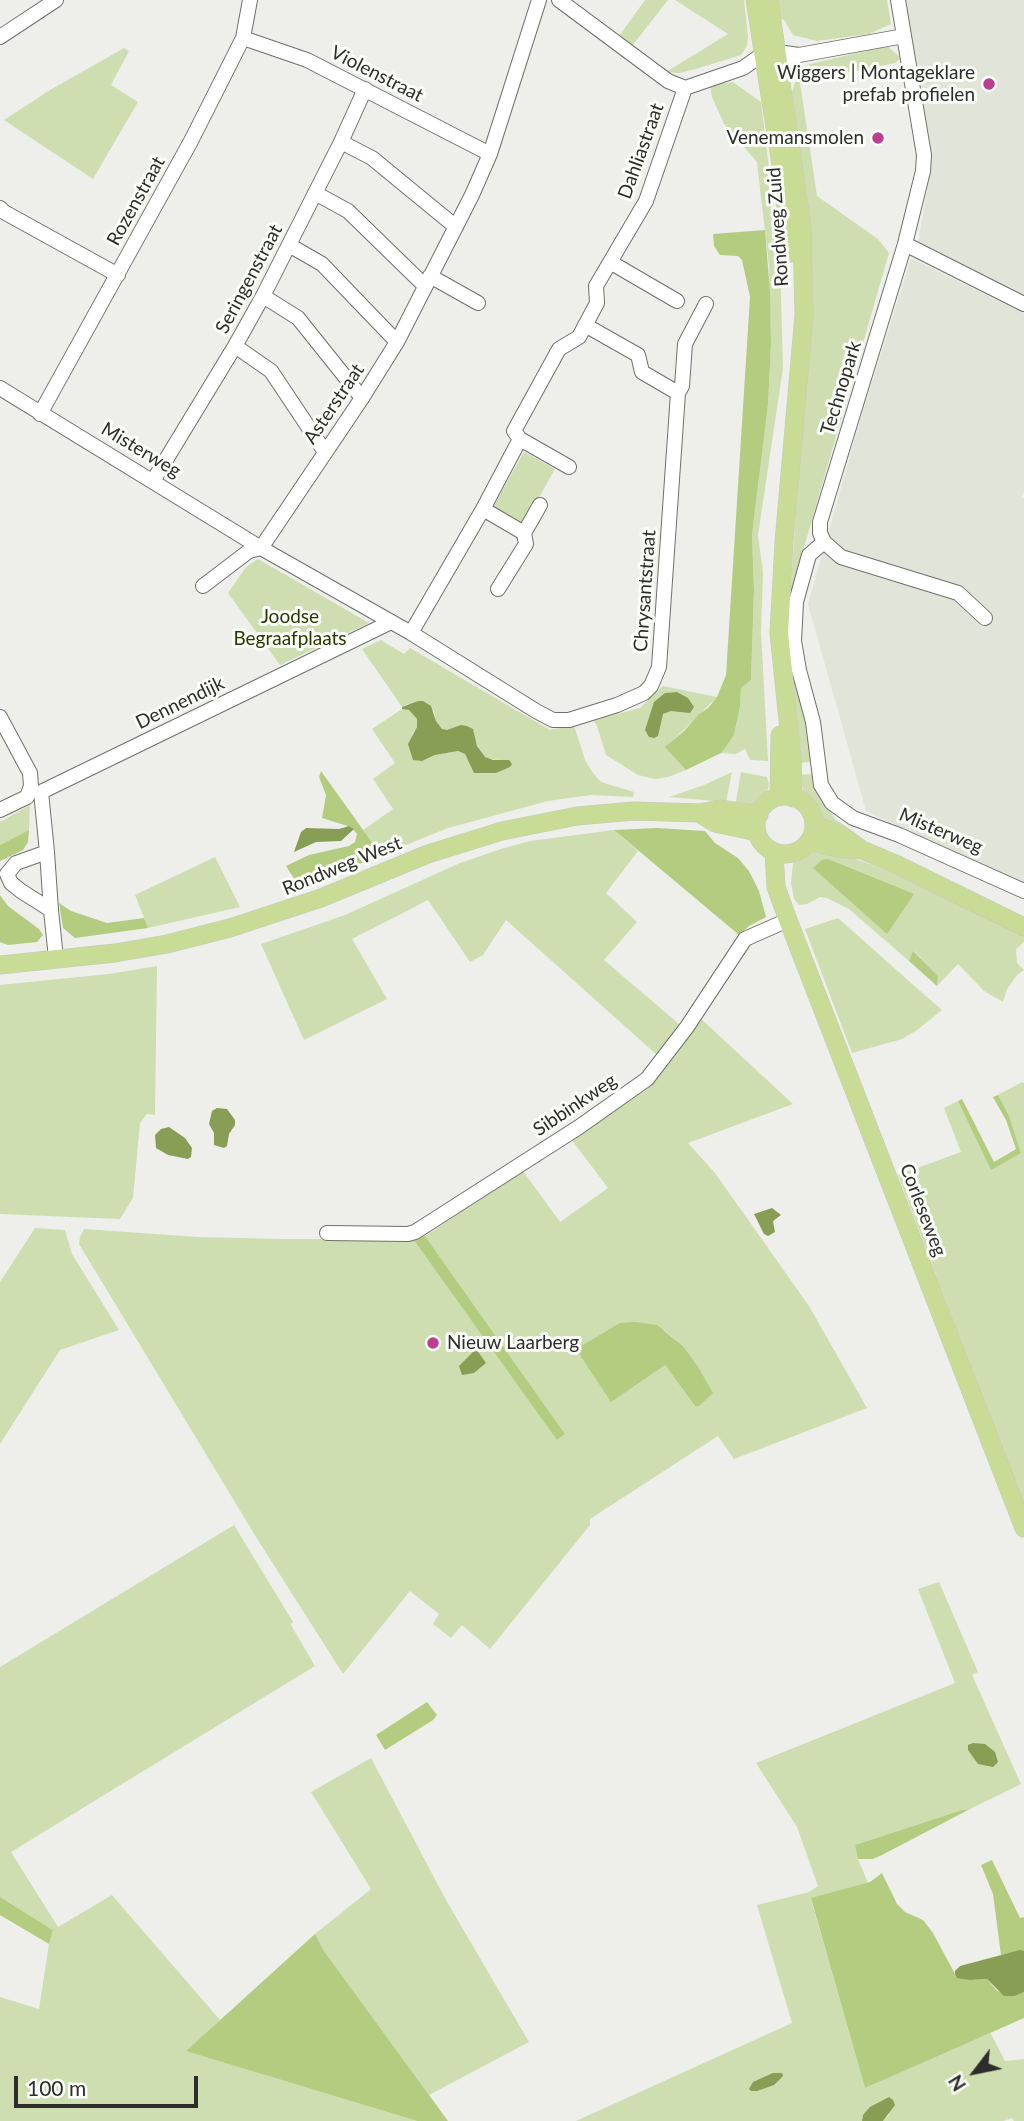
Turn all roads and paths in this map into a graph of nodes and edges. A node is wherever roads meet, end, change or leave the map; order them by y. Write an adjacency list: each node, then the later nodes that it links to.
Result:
1 (56, 0): 9 (street)
2 (250, 0): 10 (street, Rozenstraat)
3 (539, 0): 15 (street, Asterstraat)
4 (559, 0): 12 (street)
5 (755, 0): 11 (main road, Rondweg Zuid)
6 (769, 0): 11 (main road, Rondweg Zuid)
7 (898, 0): 8 (street, Technopark)
8 (904, 36): 11 (street); 19 (street, Technopark)
9 (0, 37)
10 (243, 38): 13 (street, Violenstraat); 22 (street, Rozenstraat)
11 (771, 60): 12 (street); 51 (main road, Rondweg Zuid)
12 (685, 88): 21 (street, Dahliastraat)
13 (365, 89): 14 (street, Seringenstraat); 15 (street, Violenstraat)
14 (341, 142): 16 (street, Seringenstraat); 18 (street)
15 (489, 154): 18 (street, Asterstraat)
16 (316, 193): 20 (street, Seringenstraat); 23 (street)
17 (0, 208): 22 (street)
18 (456, 227): 23 (street, Asterstraat)
19 (905, 244): 28 (street); 43 (street, Technopark)
20 (289, 245): 24 (street, Seringenstraat); 30 (street)
21 (610, 262): 25 (street); 29 (street, Dahliastraat)
22 (118, 275): 35 (street, Rozenstraat)
23 (428, 281): 26 (street); 30 (street, Asterstraat)
24 (263, 296): 31 (street, Seringenstraat); 34 (street)
25 (677, 301)
26 (478, 303)
27 (706, 304): 33 (street, Chrysantstraat)
28 (1024, 304)
29 (585, 325): 33 (street); 36 (street, Dahliastraat)
30 (397, 342): 34 (street, Asterstraat)
31 (235, 346): 37 (street); 39 (street, Seringenstraat)
32 (0, 388): 35 (street, Misterweg)
33 (678, 393): 49 (street, Chrysantstraat)
34 (362, 398): 37 (street, Asterstraat)
35 (40, 414): 39 (street, Misterweg)
36 (520, 439): 38 (street); 41 (street, Dahliastraat)
37 (324, 452): 44 (street, Asterstraat)
38 (569, 467)
39 (153, 481): 44 (street, Misterweg)
40 (540, 505): 42 (street)
41 (483, 509): 42 (street); 49 (street, Dahliastraat)
42 (524, 533): 46 (street)
43 (824, 542): 47 (street); 57 (street, Misterweg)
44 (261, 548): 45 (street); 48 (street, Misterweg)
45 (203, 586)
46 (498, 589)
47 (985, 618)
48 (391, 622): 49 (street, Misterweg); 55 (street, Dennendijk)
49 (411, 634)
50 (0, 717): 52 (street)
51 (786, 798): 53 (main road); 54 (main road)
52 (0, 810)
53 (758, 823): 56 (main road); 61 (main road, Rondweg West)
54 (812, 833): 56 (main road); 60 (main road)
55 (47, 852): 58 (street, Dennendijk); 58 (street)
56 (781, 853): 59 (main road, Corleseweg)
57 (1024, 891)
58 (51, 910): 61 (street, Dennendijk)
59 (786, 914): 63 (street, Sibbinkweg); 64 (main road, Corleseweg)
60 (1024, 927)
61 (56, 958): 62 (main road, Rondweg West)
62 (0, 965)
63 (327, 1233)
64 (1024, 1528)

